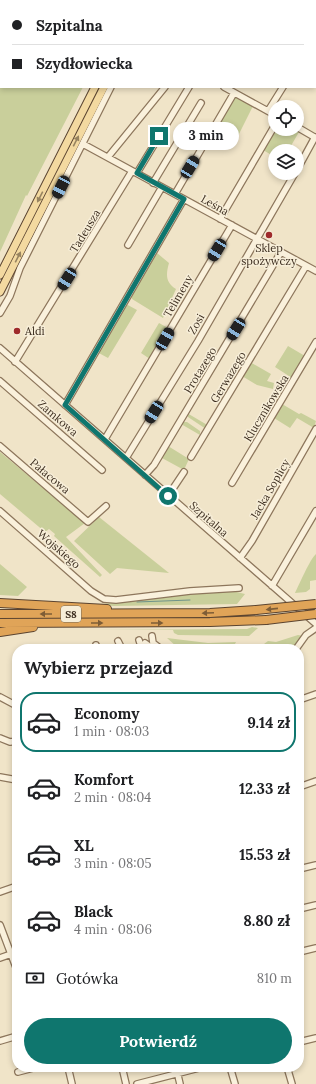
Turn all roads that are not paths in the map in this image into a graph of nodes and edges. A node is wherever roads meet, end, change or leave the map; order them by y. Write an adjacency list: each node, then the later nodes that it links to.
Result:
1 (94, 88): 31 (main road, one-way to 31)
2 (103, 88): 32 (main road, one-way to 2)
3 (111, 88): 15 (street)
4 (164, 88): 16 (street)
5 (188, 88): 18 (street, Tadeusza)
6 (226, 88): 8 (street)
7 (282, 88): 9 (street)
8 (234, 93): 11 (street); 22 (street)
9 (275, 100)
10 (201, 103): 20 (street)
11 (268, 111)
12 (304, 131): 14 (street)
13 (269, 136): 24 (street)
14 (315, 138): 17 (street)
15 (83, 144): 16 (street, Leśna); 33 (street)
16 (108, 158): 18 (street, Leśna)
17 (304, 158)
18 (135, 172): 20 (street, Leśna); 36 (street, Tadeusza)
19 (291, 180): 26 (street, Zosi)
20 (153, 183): 21 (street, Leśna)
21 (162, 187): 22 (street, Leśna); 27 (street)
22 (175, 194): 23 (street, Leśna)
23 (184, 199): 24 (street, Leśna); 38 (street)
24 (220, 219): 25 (street, Leśna)
25 (232, 226): 26 (street, Leśna); 40 (street, Telimeny)
26 (258, 240): 28 (street, Leśna); 43 (street, Zosi)
27 (128, 245)
28 (281, 252): 29 (street, Leśna); 46 (street, Protazego)
29 (306, 266): 30 (street, Leśna); 42 (street, Gerwazego)
30 (316, 272)
31 (0, 275)
32 (0, 292)
33 (0, 313)
34 (316, 342): 47 (street, Klucznikowska)
35 (0, 348): 36 (street, Szpitalna)
36 (15, 362): 38 (street, Szpitalna)
37 (0, 381): 44 (street, Zamkowa)
38 (65, 405): 40 (street, Szpitalna)
39 (316, 429): 52 (street, Jacka Soplicy)
40 (105, 439): 43 (street, Szpitalna)
41 (0, 446): 49 (street, Pałacowa)
42 (191, 456)
43 (126, 458): 46 (street, Szpitalna)
44 (102, 470)
45 (184, 472): 48 (street)
46 (145, 475): 48 (street, Szpitalna)
47 (232, 483)
48 (168, 496): 52 (street, Szpitalna)
49 (106, 506)
50 (0, 511): 54 (street, Wojskiego)
51 (316, 512): 53 (street)
52 (240, 558): 53 (street, Szpitalna)
53 (272, 586): 62 (street, Szpitalna)
54 (238, 588)
55 (0, 602): 58 (highway)
56 (316, 604): 58 (highway, S8, one-way to 58, bridge)
57 (0, 614): 58 (highway, S8, one-way to 57)
58 (141, 614)
59 (316, 614): 61 (highway, S8, one-way to 59, bridge)
60 (0, 623): 61 (highway, S8)
61 (48, 623): 64 (highway)
62 (316, 624)
63 (316, 628): 71 (street)
64 (0, 632)
65 (152, 636): 70 (street)
66 (139, 640): 69 (street)
67 (118, 641): 68 (street)
68 (120, 644)
69 (140, 644)
70 (155, 644)
71 (300, 644)
72 (316, 694): 74 (street)
73 (0, 697): 75 (street)
74 (304, 698)
75 (12, 703)
76 (0, 738): 77 (street)
77 (12, 741)
78 (0, 777): 79 (street)
79 (12, 779)
80 (316, 781): 81 (street)
81 (304, 785)
82 (316, 865): 83 (street)
83 (304, 868)
84 (12, 888): 85 (street)
85 (0, 892)
86 (316, 906): 87 (street)
87 (304, 908)
88 (0, 925): 90 (street)
89 (316, 948): 91 (street)
90 (12, 949)
91 (304, 951)
92 (12, 954): 93 (street)
93 (0, 958)
94 (12, 1037): 96 (street)
95 (316, 1038): 97 (street)
96 (0, 1040)
97 (304, 1041)
98 (69, 1072): 104 (street)
99 (123, 1072): 105 (street)
100 (181, 1072): 103 (street)
101 (231, 1072): 108 (street)
102 (288, 1072): 109 (street)
103 (177, 1073): 106 (street); 107 (street)
104 (72, 1084)
105 (126, 1084)
106 (137, 1084)
107 (180, 1084)
108 (234, 1084)
109 (292, 1084)

